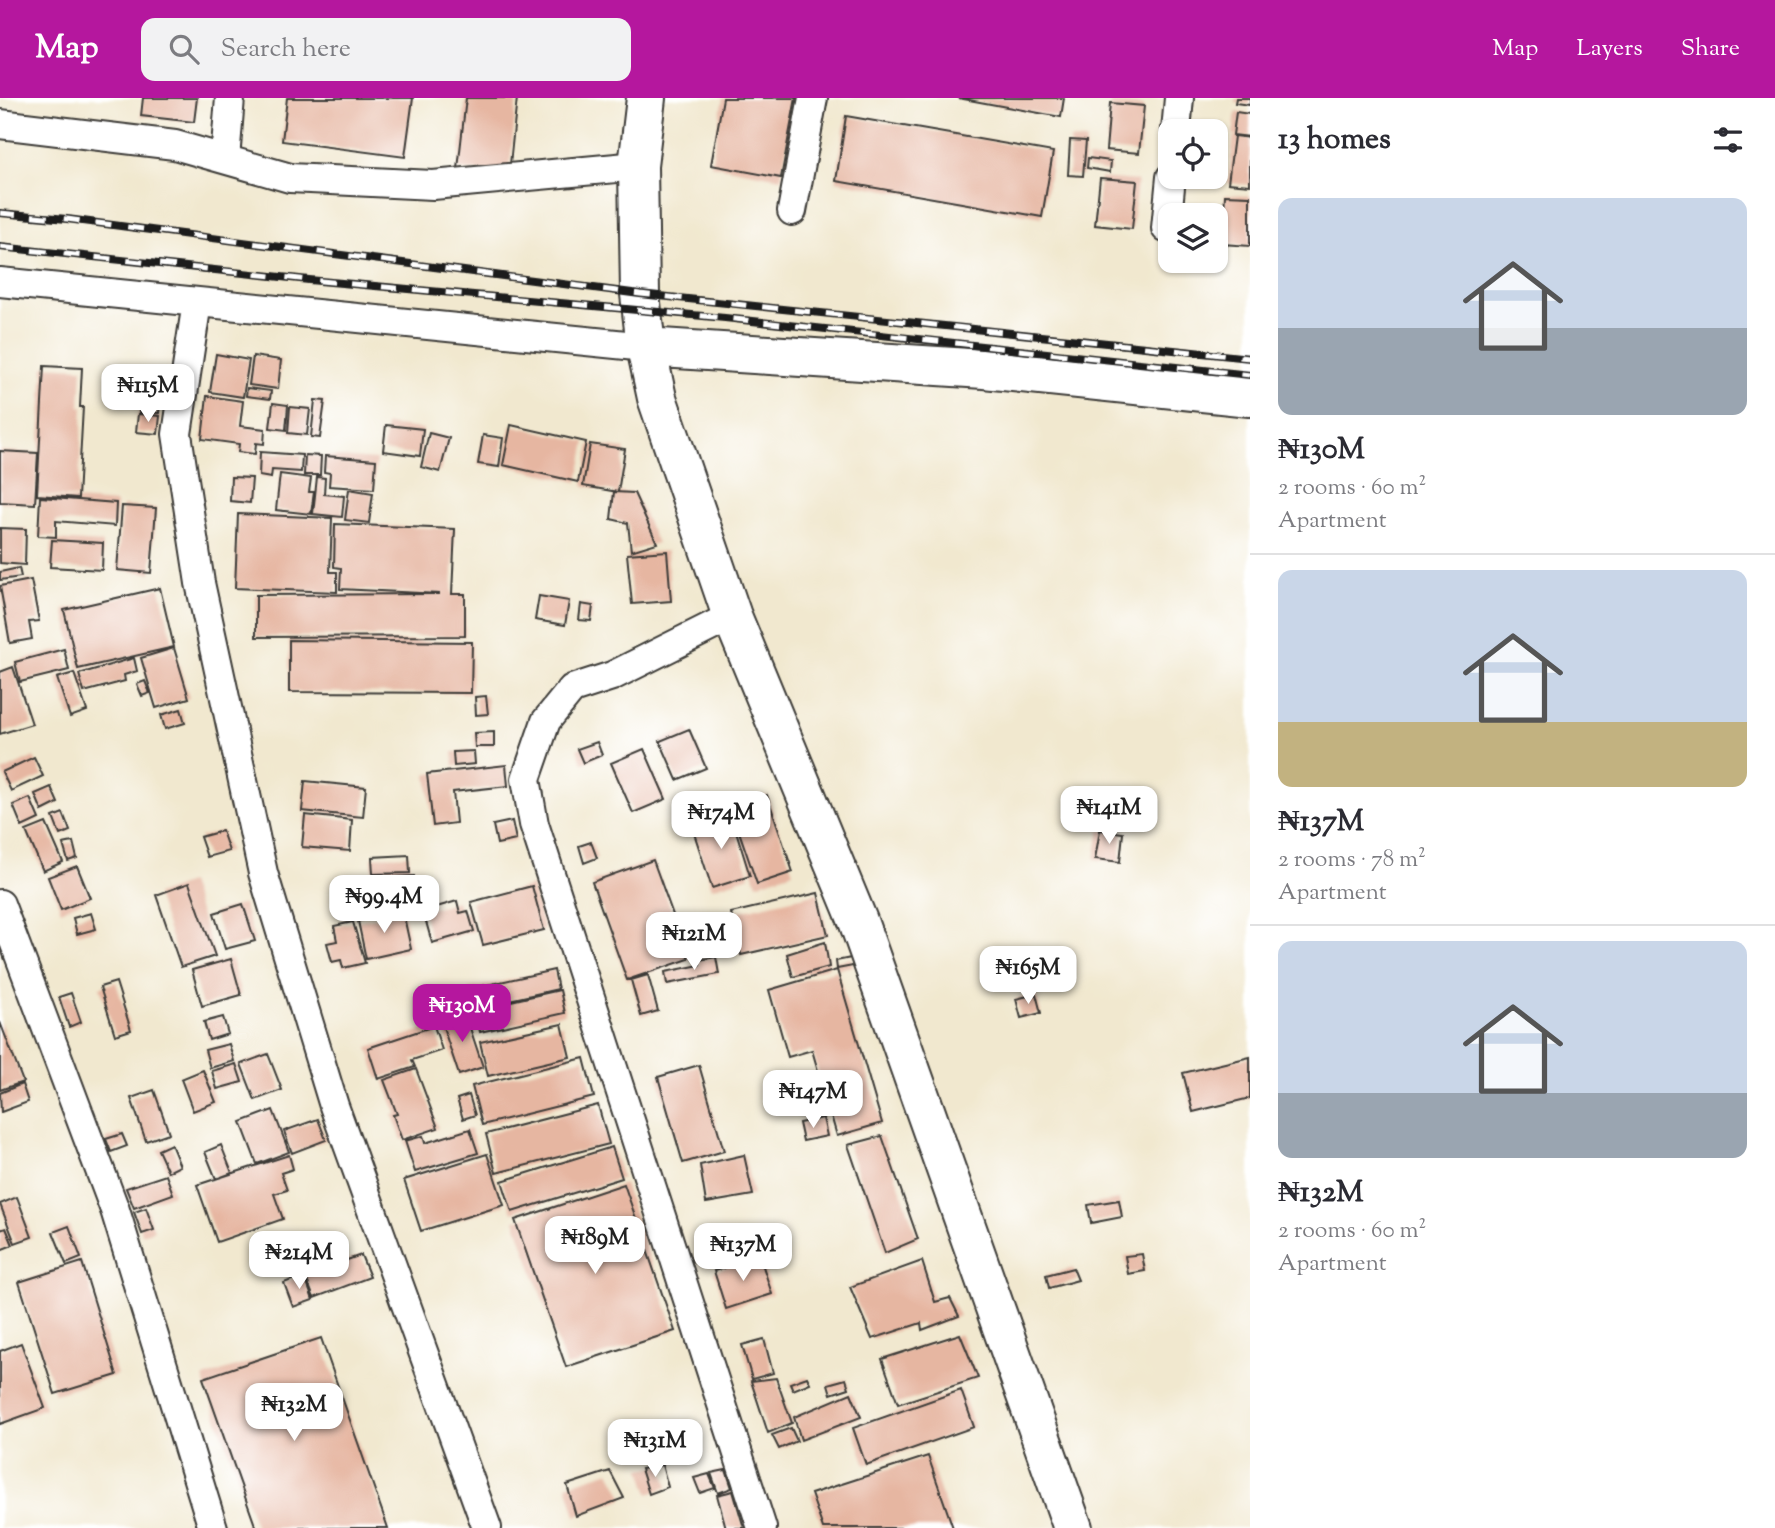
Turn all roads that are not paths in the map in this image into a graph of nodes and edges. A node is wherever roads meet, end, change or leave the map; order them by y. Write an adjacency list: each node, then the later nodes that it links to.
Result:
1 (230, 98): 7 (street)
2 (646, 98): 8 (street)
3 (813, 98): 9 (street)
4 (1179, 98): 5 (street)
5 (1176, 119)
6 (0, 124): 7 (street)
7 (225, 159): 8 (street)
8 (638, 166): 12 (street)
9 (792, 211)
10 (0, 282): 11 (street)
11 (197, 302): 12 (street); 17 (street)
12 (646, 347): 13 (street); 14 (street)
13 (1250, 397)
14 (732, 616): 18 (street); 19 (street)
15 (0, 904): 16 (street)
16 (213, 1528)
17 (486, 1528)
18 (762, 1528)
19 (1073, 1528)

